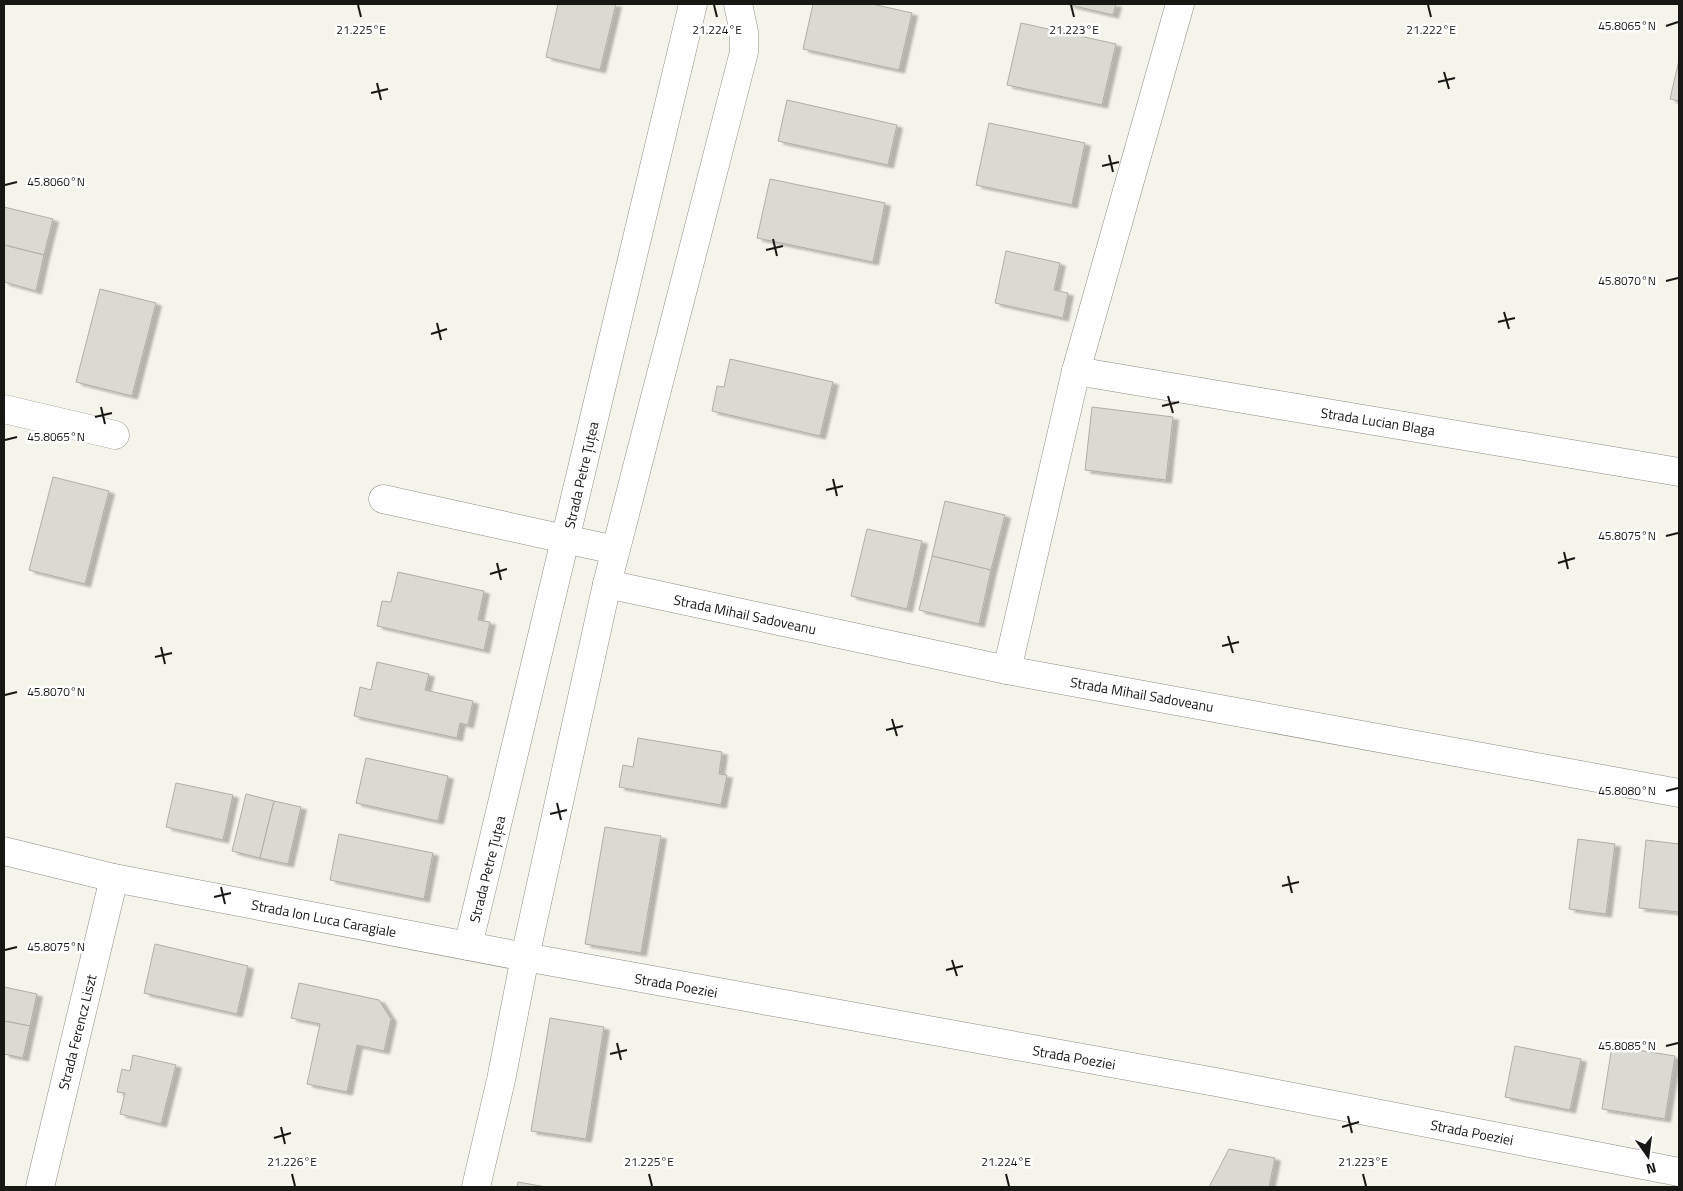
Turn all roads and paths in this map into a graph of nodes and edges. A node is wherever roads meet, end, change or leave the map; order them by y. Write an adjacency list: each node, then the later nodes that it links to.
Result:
1 (693, 4): 9 (street, Strada Petre Țuțea)
2 (738, 4): 10 (street)
3 (1180, 4): 4 (street)
4 (1076, 371): 7 (street, Strada Lucian Blaga); 12 (street)
5 (4, 409): 6 (street)
6 (116, 434)
7 (1679, 472)
8 (383, 499): 9 (street)
9 (566, 538): 10 (street); 16 (street, Strada Petre Țuțea)
10 (615, 550): 11 (street)
11 (607, 584): 12 (street, Strada Mihail Sadoveanu); 17 (street)
12 (1008, 670): 13 (street, Strada Mihail Sadoveanu)
13 (1679, 793)
14 (4, 851): 15 (street, Strada Ion Luca Caragiale)
15 (114, 878): 16 (street, Strada Ion Luca Caragiale); 19 (street, Strada Ferencz Liszt)
16 (468, 946): 17 (street, Strada Poeziei)
17 (525, 957): 18 (street, Strada Poeziei); 20 (street)
18 (1679, 1172)
19 (40, 1187)
20 (476, 1187)

